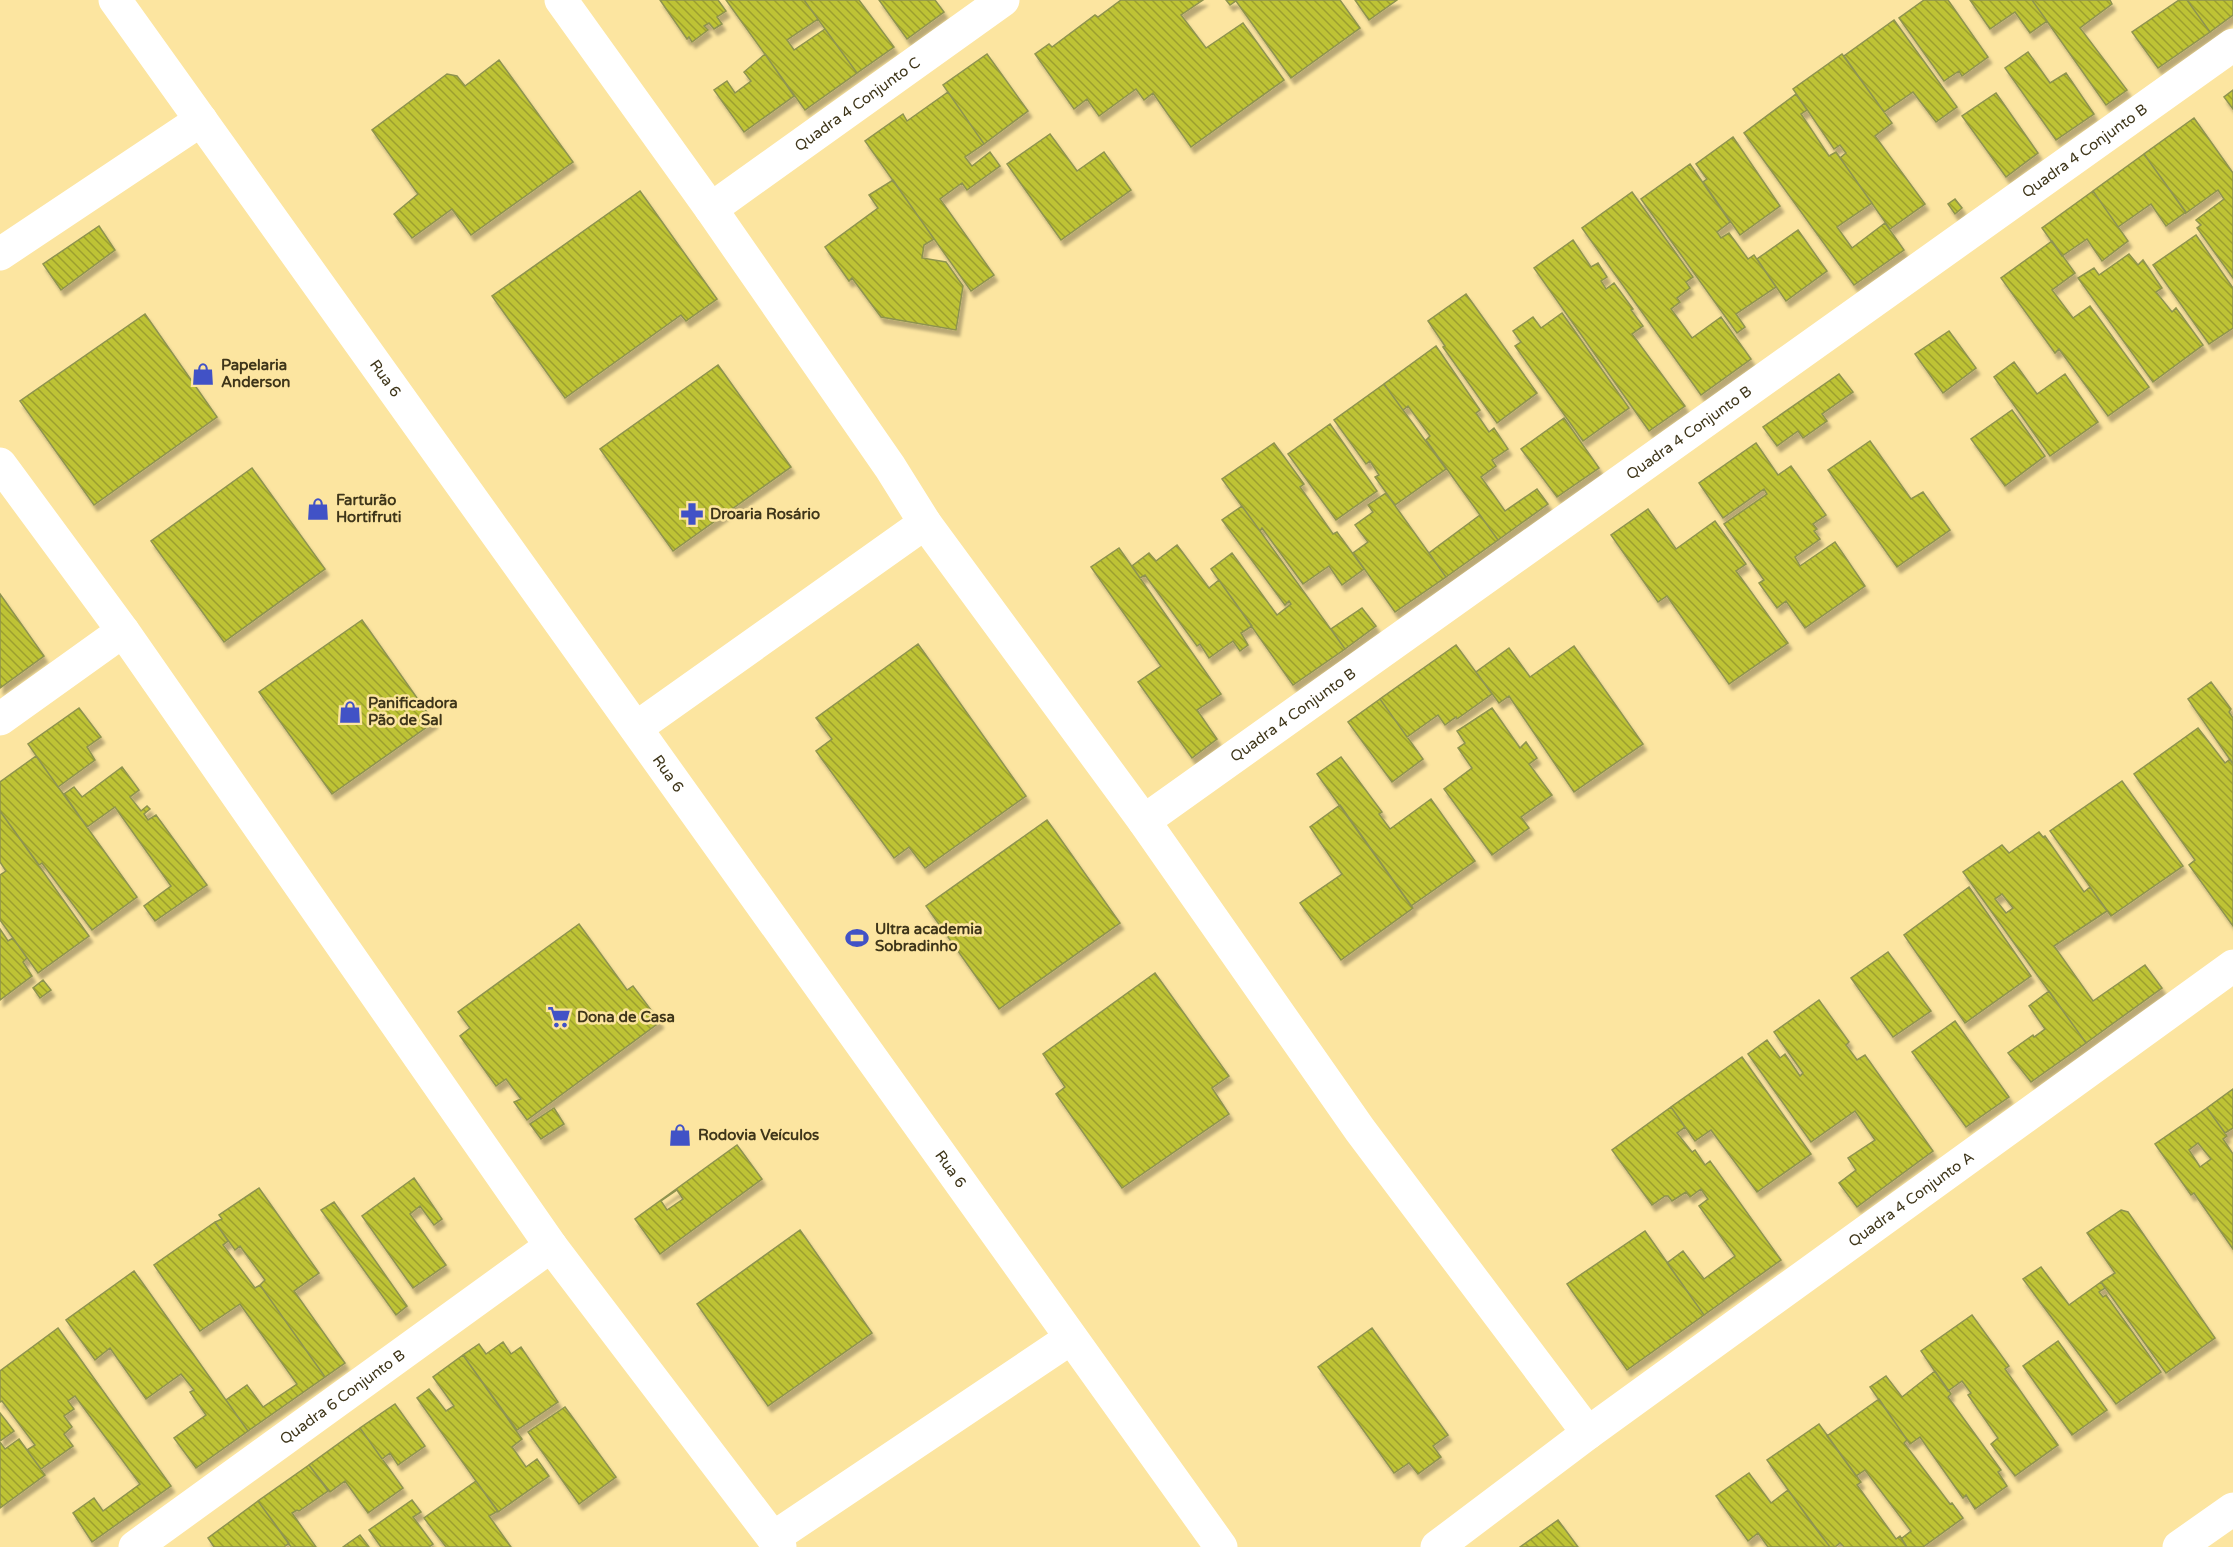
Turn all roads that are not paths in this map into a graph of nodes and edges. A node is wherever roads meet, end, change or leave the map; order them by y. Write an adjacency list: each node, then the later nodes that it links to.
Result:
1 (115, 0): 5 (street, Rua 6)
2 (561, 0): 6 (street)
3 (1003, 0): 6 (street, Quadra 4 Conjunto C)
4 (2233, 45): 13 (street, Quadra 4 Conjunto B)
5 (201, 120): 7 (street); 12 (street, Rua 6)
6 (711, 209): 9 (street)
7 (0, 254)
8 (0, 464): 10 (street)
9 (926, 523): 12 (street); 13 (street)
10 (123, 631): 11 (street); 15 (street)
11 (0, 719)
12 (636, 728): 16 (street, Rua 6)
13 (1144, 821): 17 (street)
14 (2233, 966): 17 (street, Quadra 4 Conjunto A)
15 (551, 1246): 19 (street); 20 (street, Quadra 6 Conjunto B)
16 (1071, 1338): 19 (street); 21 (street, Rua 6)
17 (1588, 1433): 22 (street, Quadra 4 Conjunto A)
18 (2233, 1509): 23 (street)
19 (776, 1542)
20 (135, 1547)
21 (1221, 1547)
22 (1437, 1547)
23 (2180, 1547)

